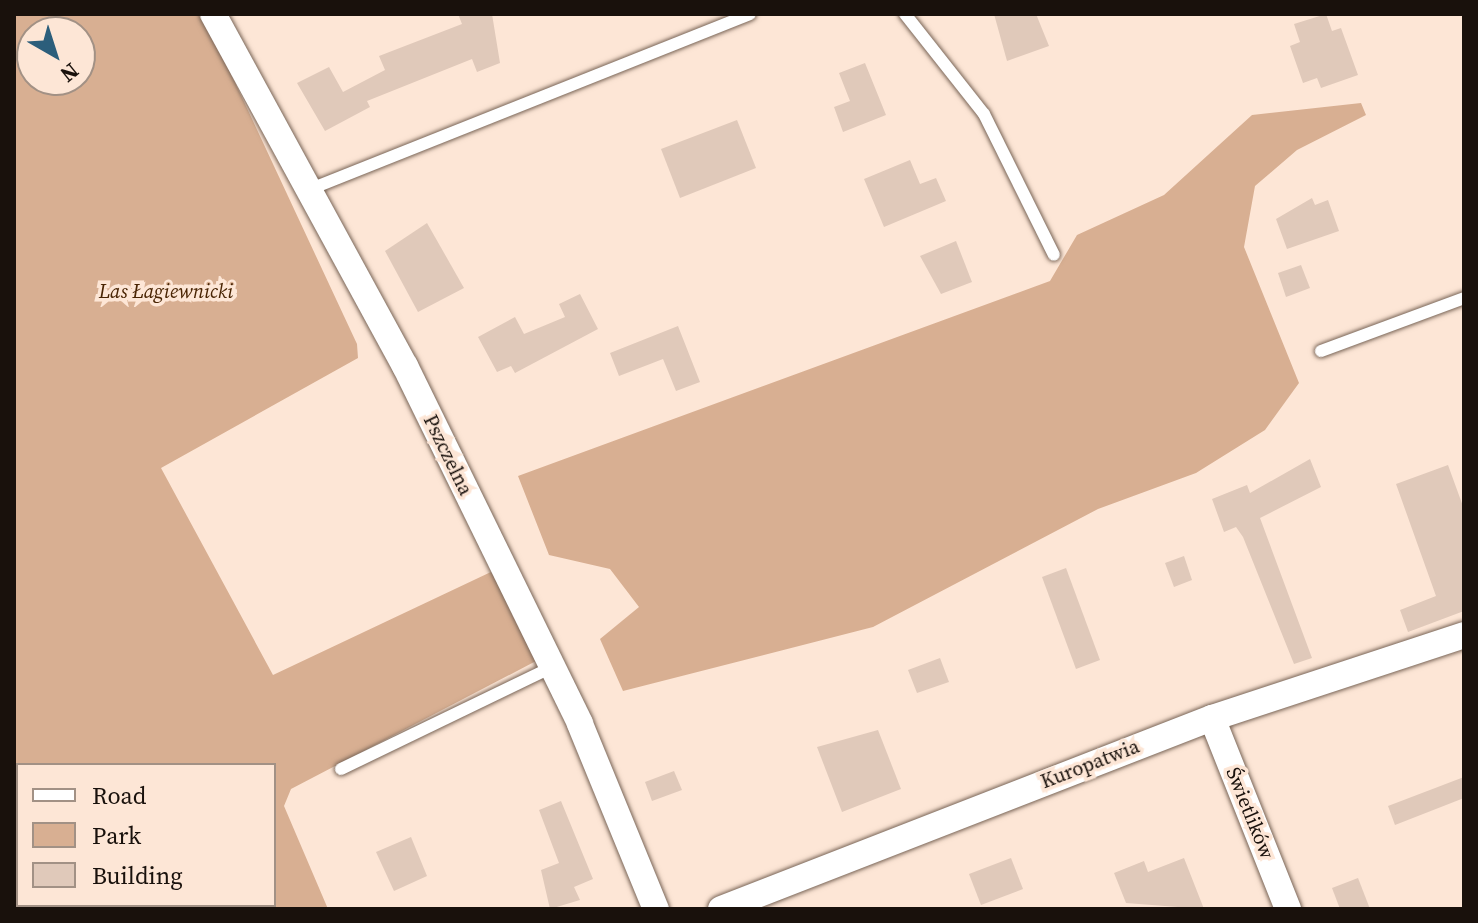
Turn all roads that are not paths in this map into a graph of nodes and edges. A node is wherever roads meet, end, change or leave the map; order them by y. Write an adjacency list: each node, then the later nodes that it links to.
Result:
1 (213, 14): 4 (street, Pszczelna)
2 (750, 14): 4 (lane)
3 (905, 14): 5 (lane)
4 (313, 188): 9 (street, Pszczelna)
5 (1054, 255)
6 (1464, 298): 7 (lane)
7 (1321, 351)
8 (1464, 635): 10 (street, Kuropatwia)
9 (552, 667): 11 (lane); 12 (street, Pszczelna)
10 (1212, 718): 13 (street, Kuropatwia); 14 (street, Świetlików)
11 (341, 769)
12 (656, 909)
13 (721, 909)
14 (1288, 909)

